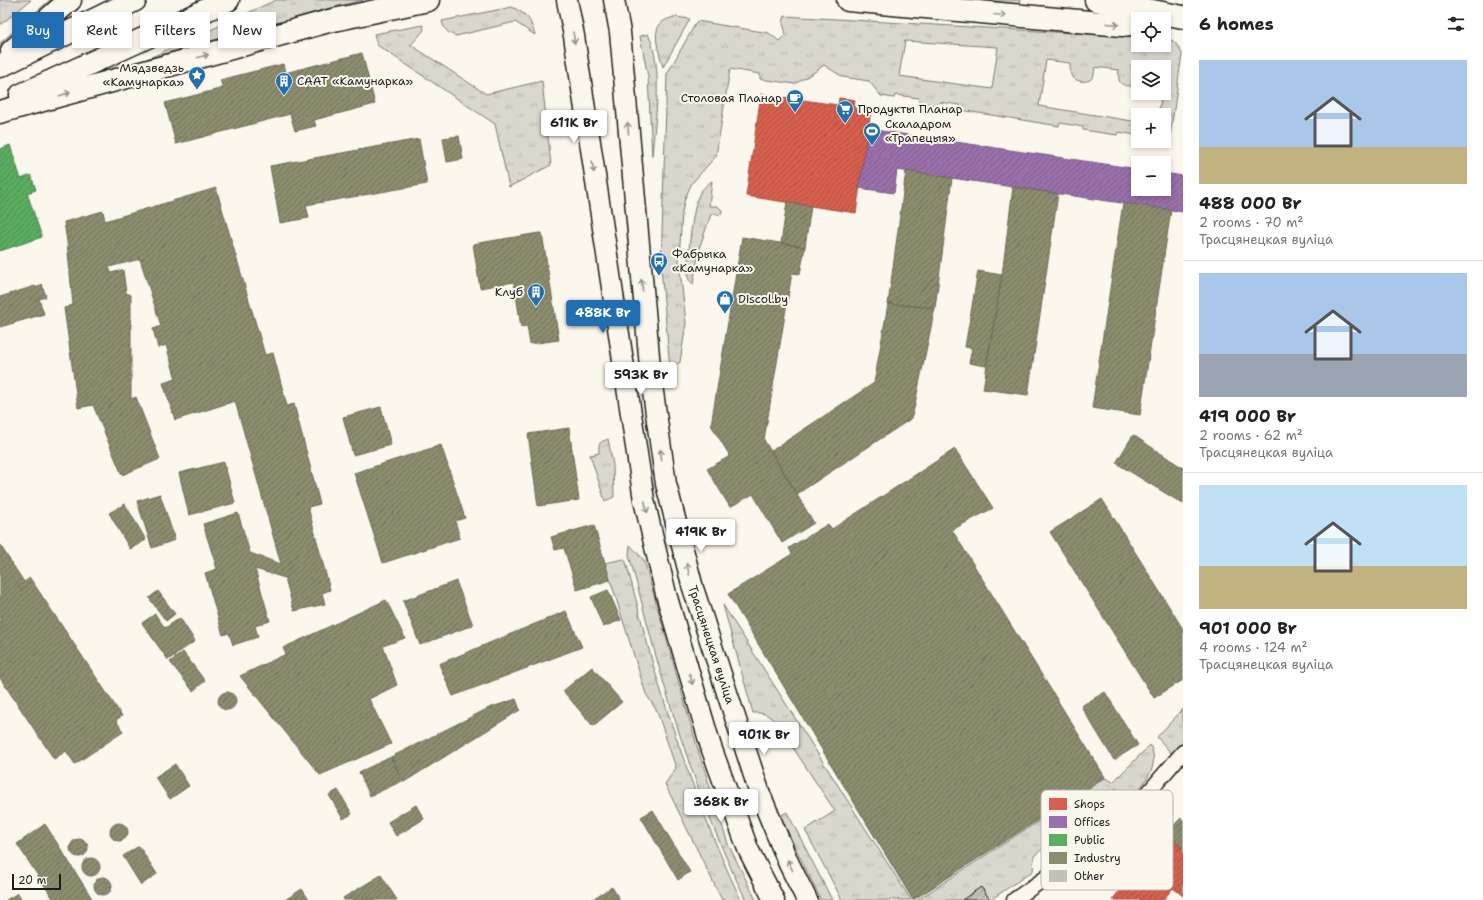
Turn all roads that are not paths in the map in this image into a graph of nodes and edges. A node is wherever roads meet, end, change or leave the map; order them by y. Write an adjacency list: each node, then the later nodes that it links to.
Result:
1 (70, 0): 12 (main road)
2 (135, 0): 13 (main road)
3 (228, 0): 14 (main road)
4 (428, 0): 15 (main road, one-way to 4)
5 (567, 0): 17 (main road, one-way to 17)
6 (614, 0): 16 (main road, Трасцянецкая вуліца, one-way to 6)
7 (848, 0): 11 (main road, one-way to 11)
8 (1096, 0): 9 (main road)
9 (1183, 18): 10 (main road)
10 (1171, 20)
11 (1131, 24)
12 (0, 62)
13 (0, 66)
14 (0, 105)
15 (0, 112)
16 (651, 378): 17 (main road); 22 (main road, Трасцянецкая вуліца, one-way to 16)
17 (626, 382): 21 (main road, one-way to 21)
18 (1178, 757): 19 (street)
19 (1151, 790)
20 (1041, 882): 23 (street)
21 (774, 900)
22 (807, 900)
23 (1014, 900)

